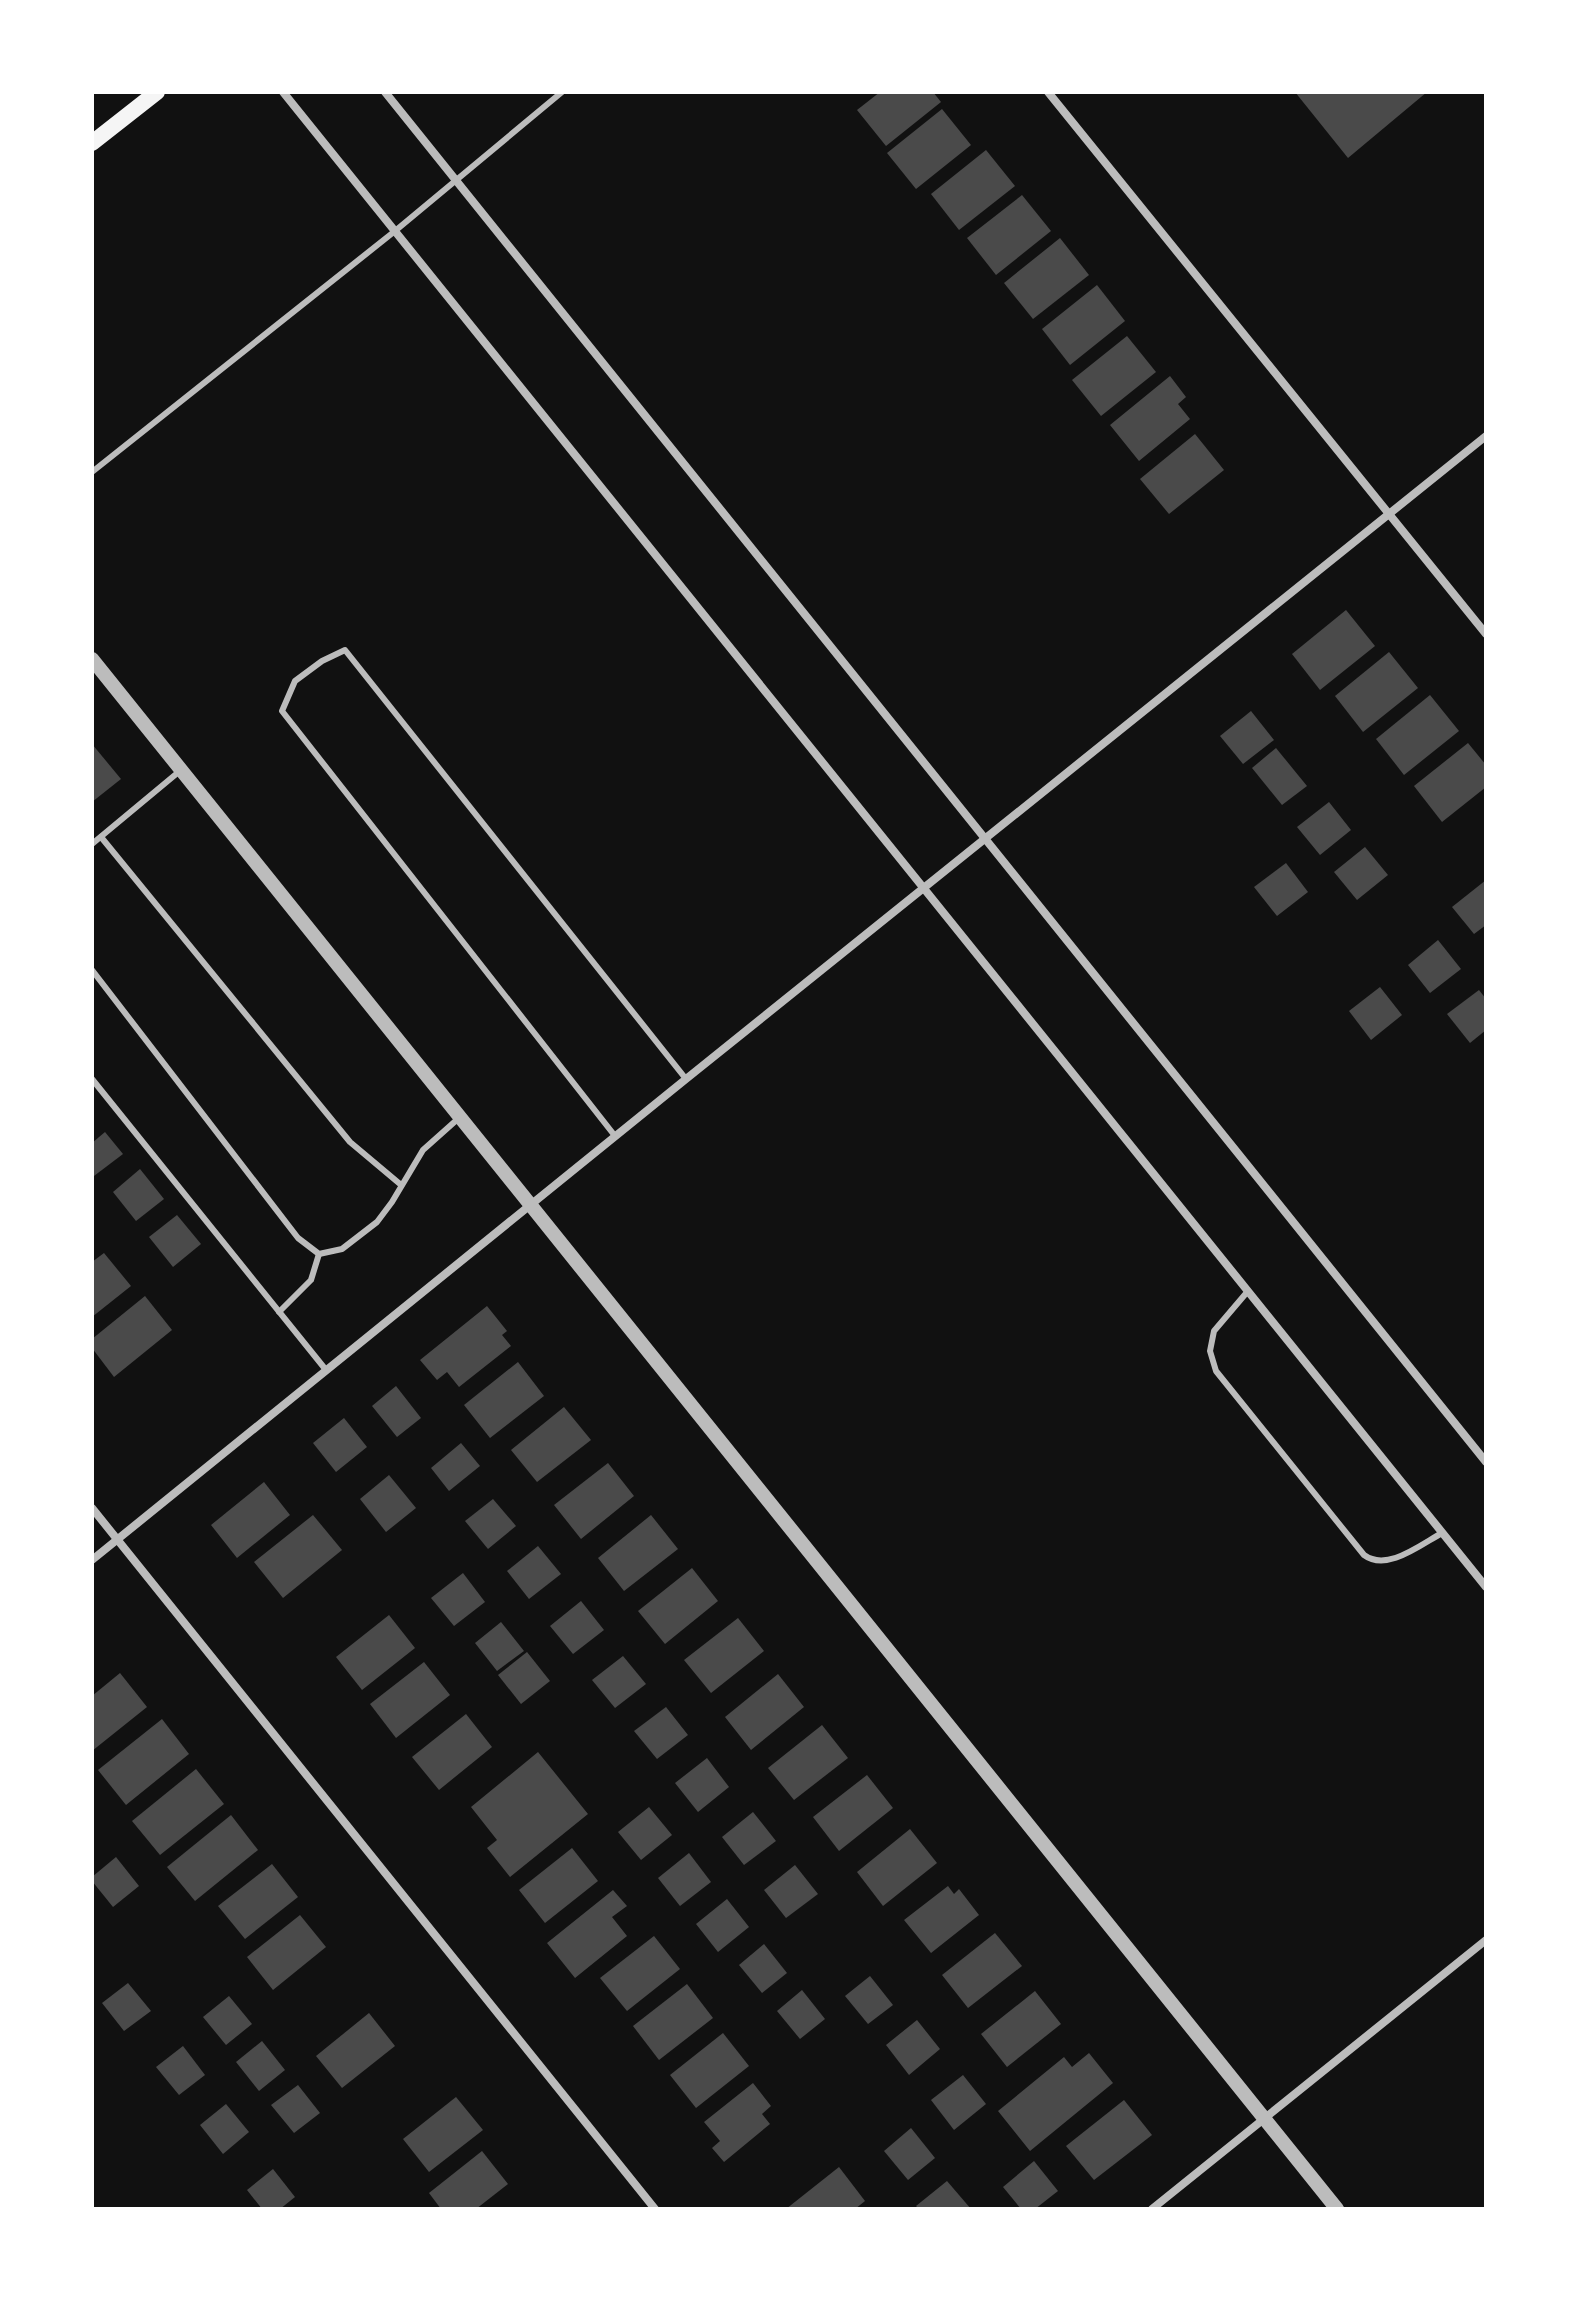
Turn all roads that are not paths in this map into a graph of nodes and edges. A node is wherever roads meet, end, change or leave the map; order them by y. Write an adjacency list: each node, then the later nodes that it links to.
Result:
1 (157, 92): 6 (main road)
2 (283, 92): 8 (street)
3 (385, 92): 7 (street)
4 (562, 92): 7 (lane)
5 (1048, 92): 11 (street)
6 (92, 143)
7 (456, 181): 8 (lane); 16 (street)
8 (395, 231): 10 (lane); 18 (street)
9 (1486, 436): 11 (street)
10 (92, 472)
11 (1389, 514): 12 (street); 16 (street)
12 (1486, 634)
13 (92, 659): 14 (street)
14 (181, 770): 15 (lane); 22 (street)
15 (101, 837): 17 (lane); 24 (lane)
16 (985, 838): 18 (street); 30 (street)
17 (92, 844)
18 (923, 887): 21 (street); 27 (street)
19 (92, 970): 26 (lane)
20 (92, 1079): 28 (lane)
21 (686, 1079): 23 (street); 23 (lane)
22 (460, 1117): 24 (lane); 25 (street)
23 (615, 1136): 25 (street)
24 (400, 1184): 26 (lane)
25 (531, 1204): 29 (street); 37 (street)
26 (319, 1254): 28 (lane)
27 (1248, 1291): 32 (street); 32 (lane)
28 (279, 1312): 29 (lane)
29 (326, 1370): 33 (street)
30 (1486, 1462)
31 (92, 1508): 33 (street)
32 (1442, 1533): 35 (street)
33 (117, 1540): 34 (street); 38 (street)
34 (92, 1560)
35 (1486, 1587)
36 (1486, 1940): 37 (street)
37 (1265, 2119): 39 (street); 40 (street)
38 (655, 2209)
39 (1152, 2209)
40 (1337, 2209)

